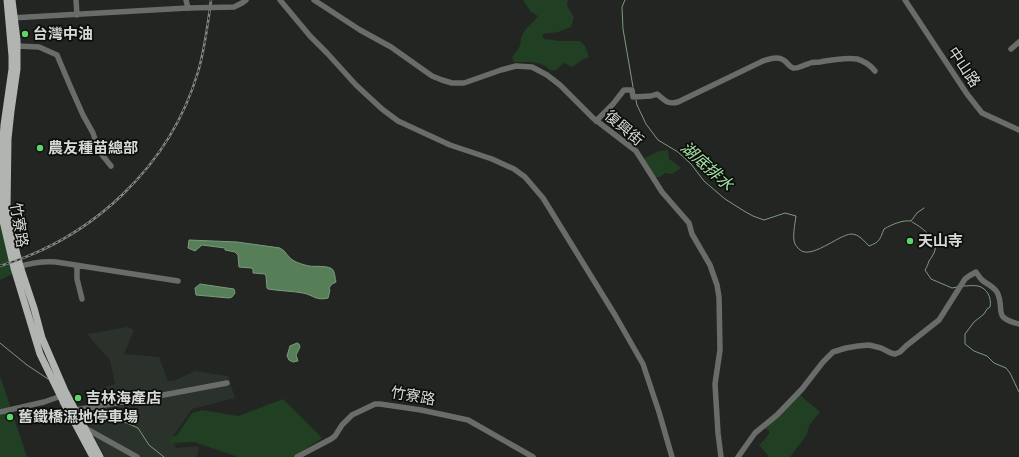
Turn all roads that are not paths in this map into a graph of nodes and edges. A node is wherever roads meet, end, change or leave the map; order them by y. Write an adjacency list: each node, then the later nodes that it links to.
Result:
1 (6, 0): 11 (main road)
2 (12, 0): 11 (main road)
3 (76, 0): 10 (street)
4 (186, 0): 9 (street)
5 (246, 0): 9 (street, bridge)
6 (280, 0): 35 (street)
7 (314, 0): 17 (street, 復興街)
8 (905, 0): 18 (street, 中山路)
9 (188, 8): 10 (street)
10 (77, 15): 11 (street)
11 (12, 18): 13 (main road, 竹寮路); 16 (main road, 竹寮路)
12 (1019, 42): 14 (street)
13 (17, 46): 16 (main road, 竹寮路); 19 (street)
14 (1011, 48)
15 (875, 71): 17 (street)
16 (14, 75): 21 (main road, 竹寮路)
17 (596, 121): 36 (street, 復興街)
18 (1019, 130)
19 (110, 166)
20 (77, 266): 21 (street, 竹寮路); 22 (street, 竹寮路); 23 (street)
21 (17, 268): 26 (main road, 竹寮路)
22 (178, 281)
23 (82, 299)
24 (1019, 324): 37 (street)
25 (227, 383): 28 (street)
26 (63, 395): 27 (street); 28 (main road, 竹寮路)
27 (0, 412)
28 (72, 412): 29 (main road, 竹寮路)
29 (82, 430): 30 (main road); 31 (main road); 32 (street)
30 (93, 457)
31 (100, 457)
32 (137, 457)
33 (297, 457): 34 (street, 竹寮路)
34 (532, 457)
35 (672, 457)
36 (721, 457)
37 (738, 457)

